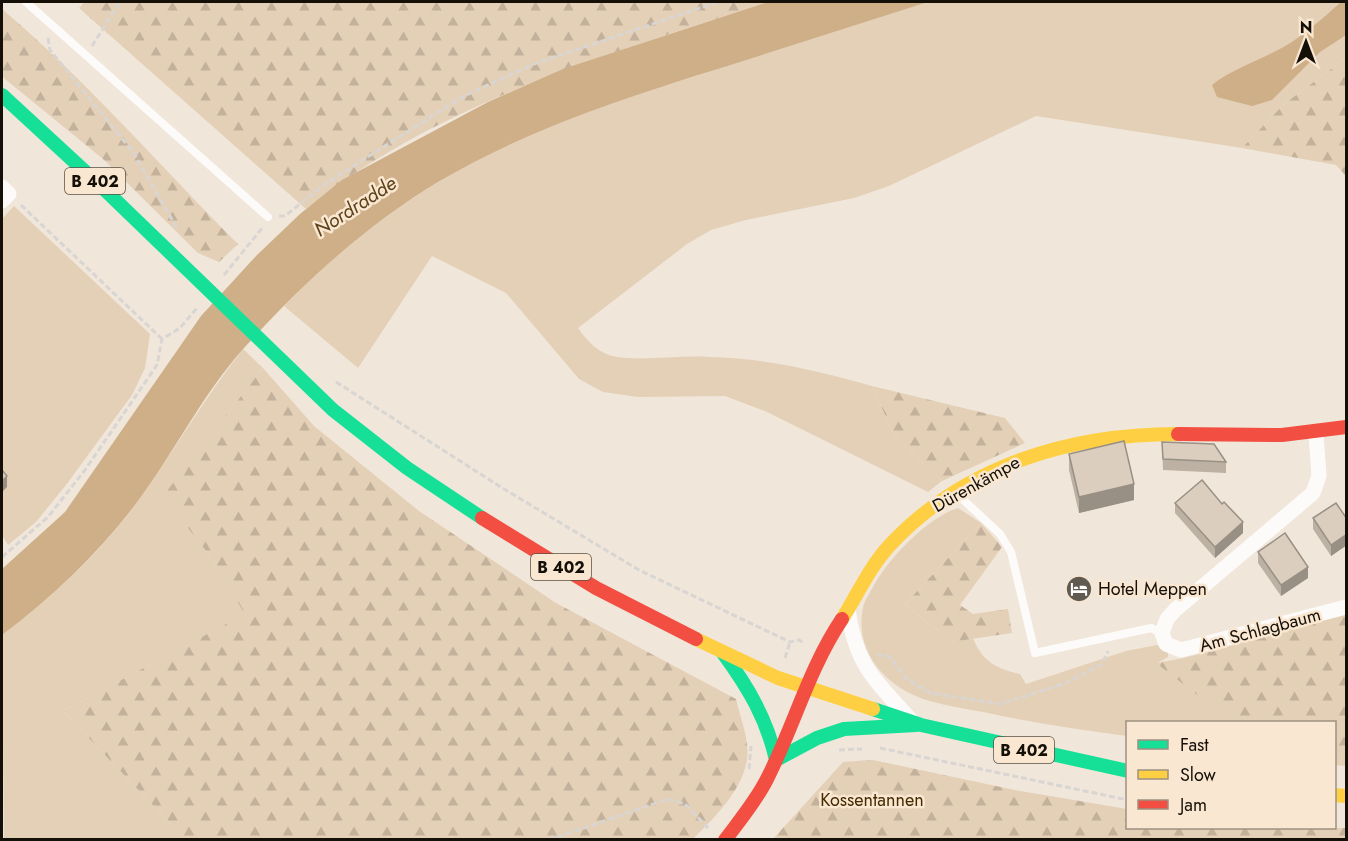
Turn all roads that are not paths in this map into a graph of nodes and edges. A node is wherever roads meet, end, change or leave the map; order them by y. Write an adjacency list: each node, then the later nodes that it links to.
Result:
1 (26, 2): 3 (lane)
2 (2, 95): 10 (main road, B 402)
3 (268, 217)
4 (1347, 427): 5 (main road, Dürenkämpe)
5 (1316, 434): 6 (main road, Dürenkämpe); 9 (street)
6 (955, 492): 8 (main road, Dürenkämpe); 9 (lane)
7 (1347, 607): 9 (street, Am Schlagbaum)
8 (848, 609): 11 (main road, Dürenkämpe); 12 (street)
9 (1162, 633)
10 (723, 653): 11 (main road, B 402); 13 (main road)
11 (806, 688): 12 (main road, B 402); 13 (main road, Dürenkämpe)
12 (917, 723): 13 (main road); 14 (main road, B 402)
13 (776, 760): 15 (main road, Dürenkämpe)
14 (1126, 771)
15 (725, 840)

